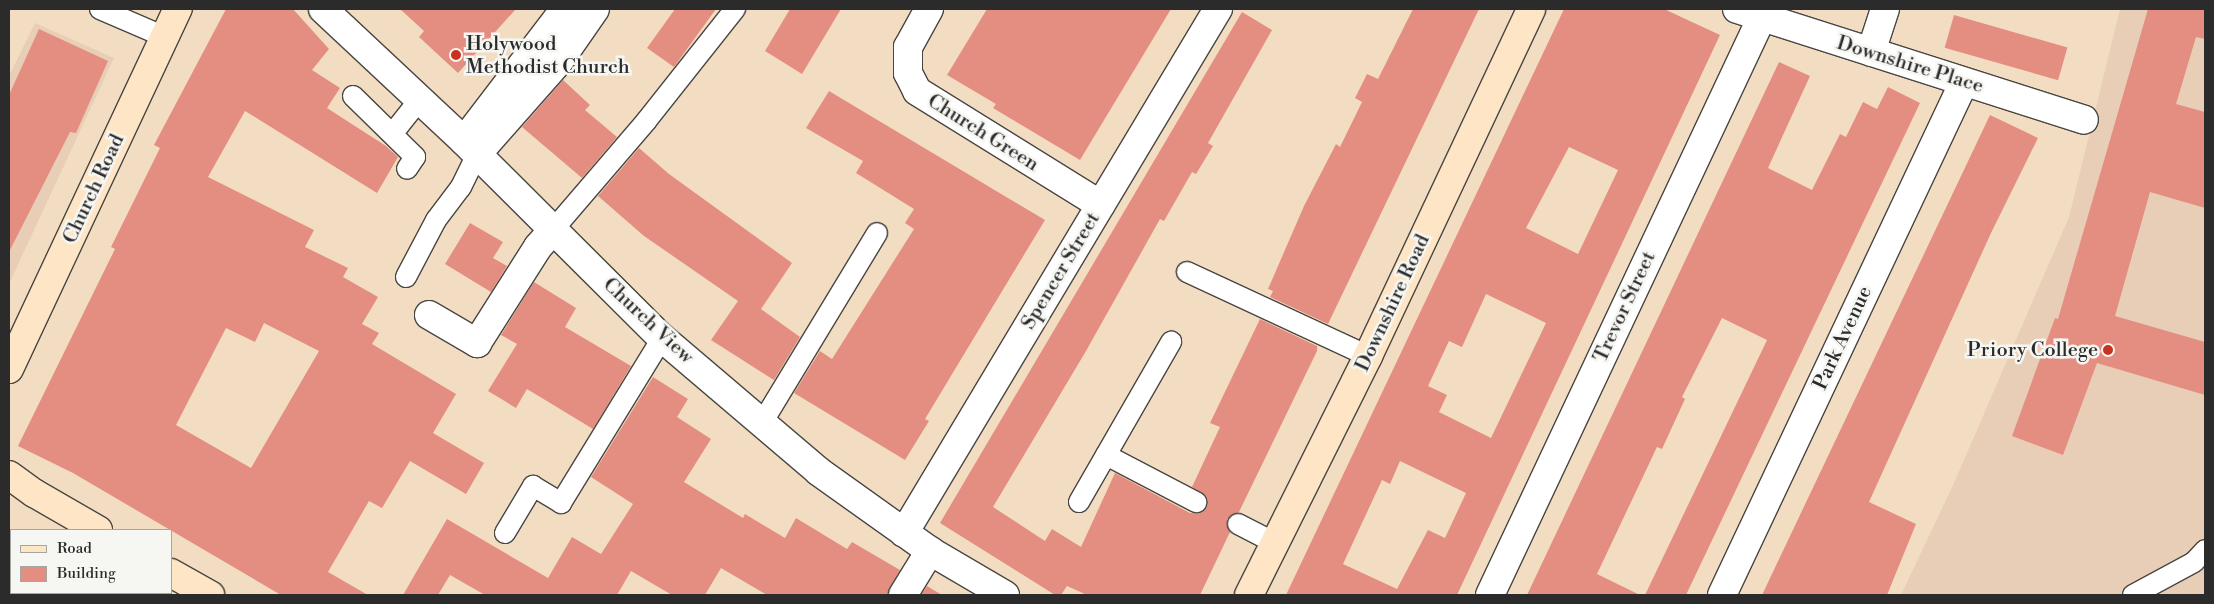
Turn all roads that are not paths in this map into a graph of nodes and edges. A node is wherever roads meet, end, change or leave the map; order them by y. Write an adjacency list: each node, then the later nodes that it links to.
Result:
1 (100, 9): 12 (lane)
2 (178, 9): 12 (street, Church Road)
3 (323, 9): 16 (street, Church View)
4 (565, 9): 19 (street)
5 (595, 9): 19 (street)
6 (735, 9): 22 (lane)
7 (929, 9): 21 (street, Church Green)
8 (1218, 9): 21 (street, Spencer Street)
9 (1531, 9): 29 (street, Downshire Road)
10 (1885, 9): 13 (street)
11 (1749, 14): 13 (street, Downshire Place); 48 (street, Trevor Street)
12 (165, 36): 30 (street, Church Road)
13 (1871, 52): 14 (street, Downshire Place)
14 (1964, 82): 17 (street, Downshire Place); 49 (street, Park Avenue)
15 (353, 96): 18 (lane)
16 (420, 99): 18 (lane); 19 (street, Church View)
17 (2084, 120)
18 (392, 133): 20 (lane)
19 (470, 147): 22 (street, Church View); 25 (lane)
20 (407, 169)
21 (1101, 205): 39 (street, Spencer Street)
22 (552, 231): 26 (street); 27 (street, Church View)
23 (877, 233): 31 (lane)
24 (1187, 272): 29 (lane)
25 (406, 277)
26 (429, 315)
27 (662, 338): 31 (street, Church View); 38 (lane)
28 (1171, 342): 32 (lane)
29 (1368, 356): 40 (street, Downshire Road)
30 (9, 369)
31 (762, 423): 39 (street, Church View)
32 (1106, 455): 34 (lane); 35 (lane)
33 (9, 474): 37 (street)
34 (1079, 502)
35 (1196, 502)
36 (1238, 524): 40 (lane)
37 (96, 529)
38 (505, 533)
39 (904, 533): 42 (street, Church View)
40 (1275, 543): 47 (street, Downshire Road)
41 (2205, 550): 50 (lane)
42 (930, 551): 45 (street); 46 (street, Church View)
43 (172, 574): 44 (street)
44 (210, 595)
45 (903, 595)
46 (1005, 595)
47 (1249, 595)
48 (1490, 595)
49 (1722, 595)
50 (2133, 595)

